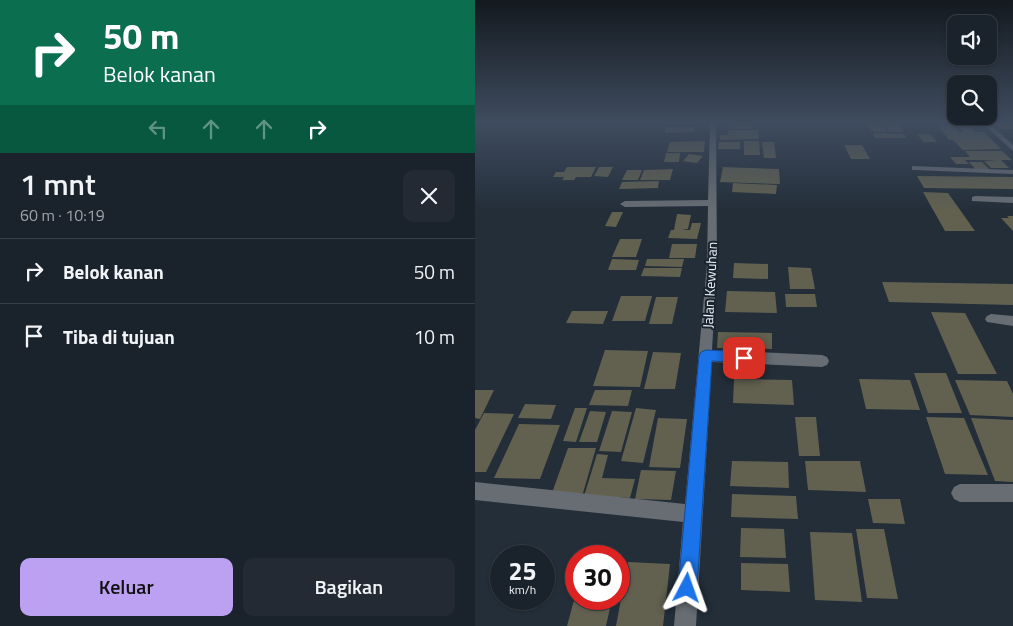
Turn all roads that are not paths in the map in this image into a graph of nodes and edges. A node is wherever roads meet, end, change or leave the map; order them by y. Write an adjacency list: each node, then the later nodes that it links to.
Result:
1 (713, 152): 6 (street, Jalan Kewuhan)
2 (915, 168): 3 (street)
3 (1013, 172)
4 (975, 199): 5 (street)
5 (1013, 200)
6 (713, 203): 7 (street); 10 (street, Jalan Kewuhan)
7 (625, 204)
8 (991, 319): 9 (street)
9 (1013, 321)
10 (706, 356): 11 (street); 15 (street, Jalan Kewuhan)
11 (822, 361)
12 (475, 491): 15 (street)
13 (960, 493): 14 (street)
14 (1013, 493)
15 (693, 514): 16 (street, Jalan Kewuhan)
16 (685, 626)

